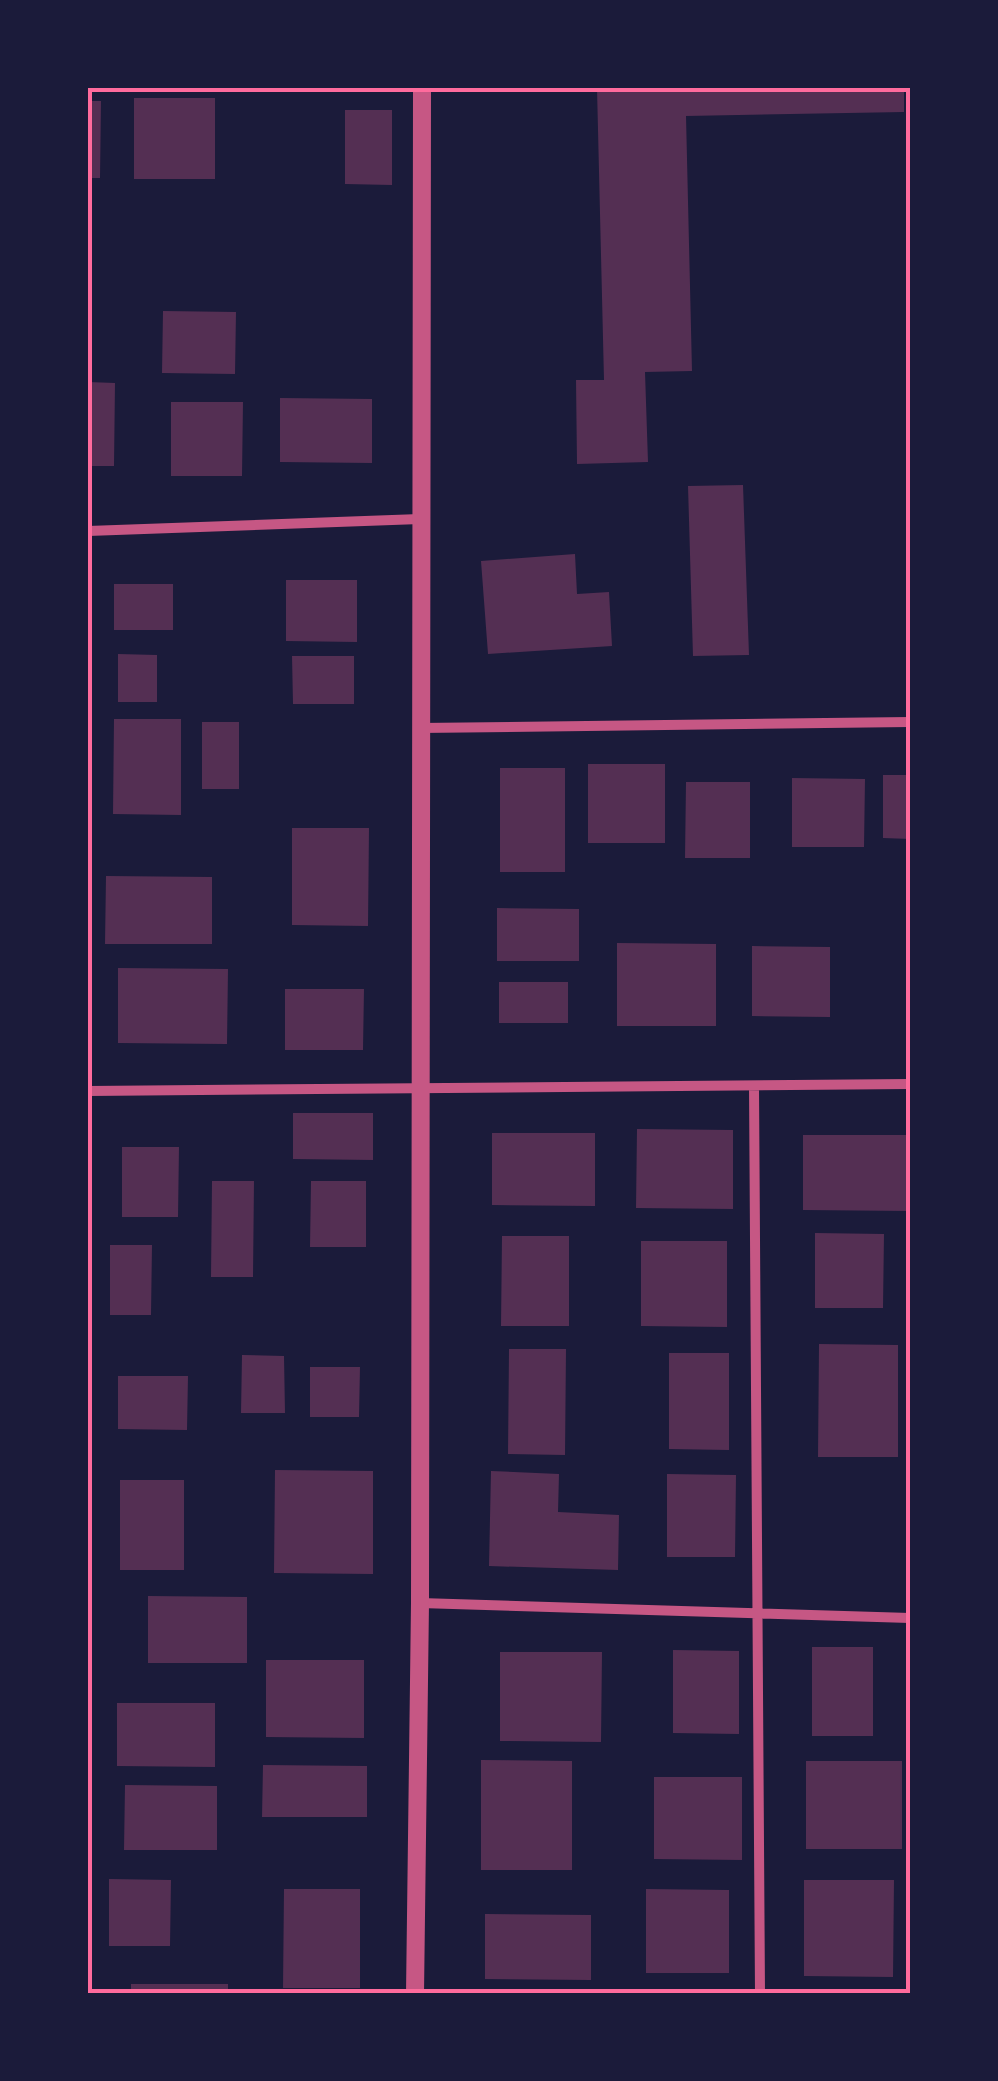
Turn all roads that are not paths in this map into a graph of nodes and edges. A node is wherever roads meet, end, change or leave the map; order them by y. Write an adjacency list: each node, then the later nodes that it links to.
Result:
1 (422, 88): 2 (street)
2 (420, 519): 3 (street); 5 (street)
3 (88, 530)
4 (910, 722): 5 (street)
5 (419, 728): 7 (street)
6 (910, 1084): 8 (street)
7 (418, 1086): 8 (street); 9 (street); 10 (street)
8 (754, 1086): 11 (street)
9 (88, 1091)
10 (420, 1603): 11 (street); 13 (street)
11 (758, 1613): 12 (street); 14 (street)
12 (910, 1618)
13 (415, 1994)
14 (760, 1994)

